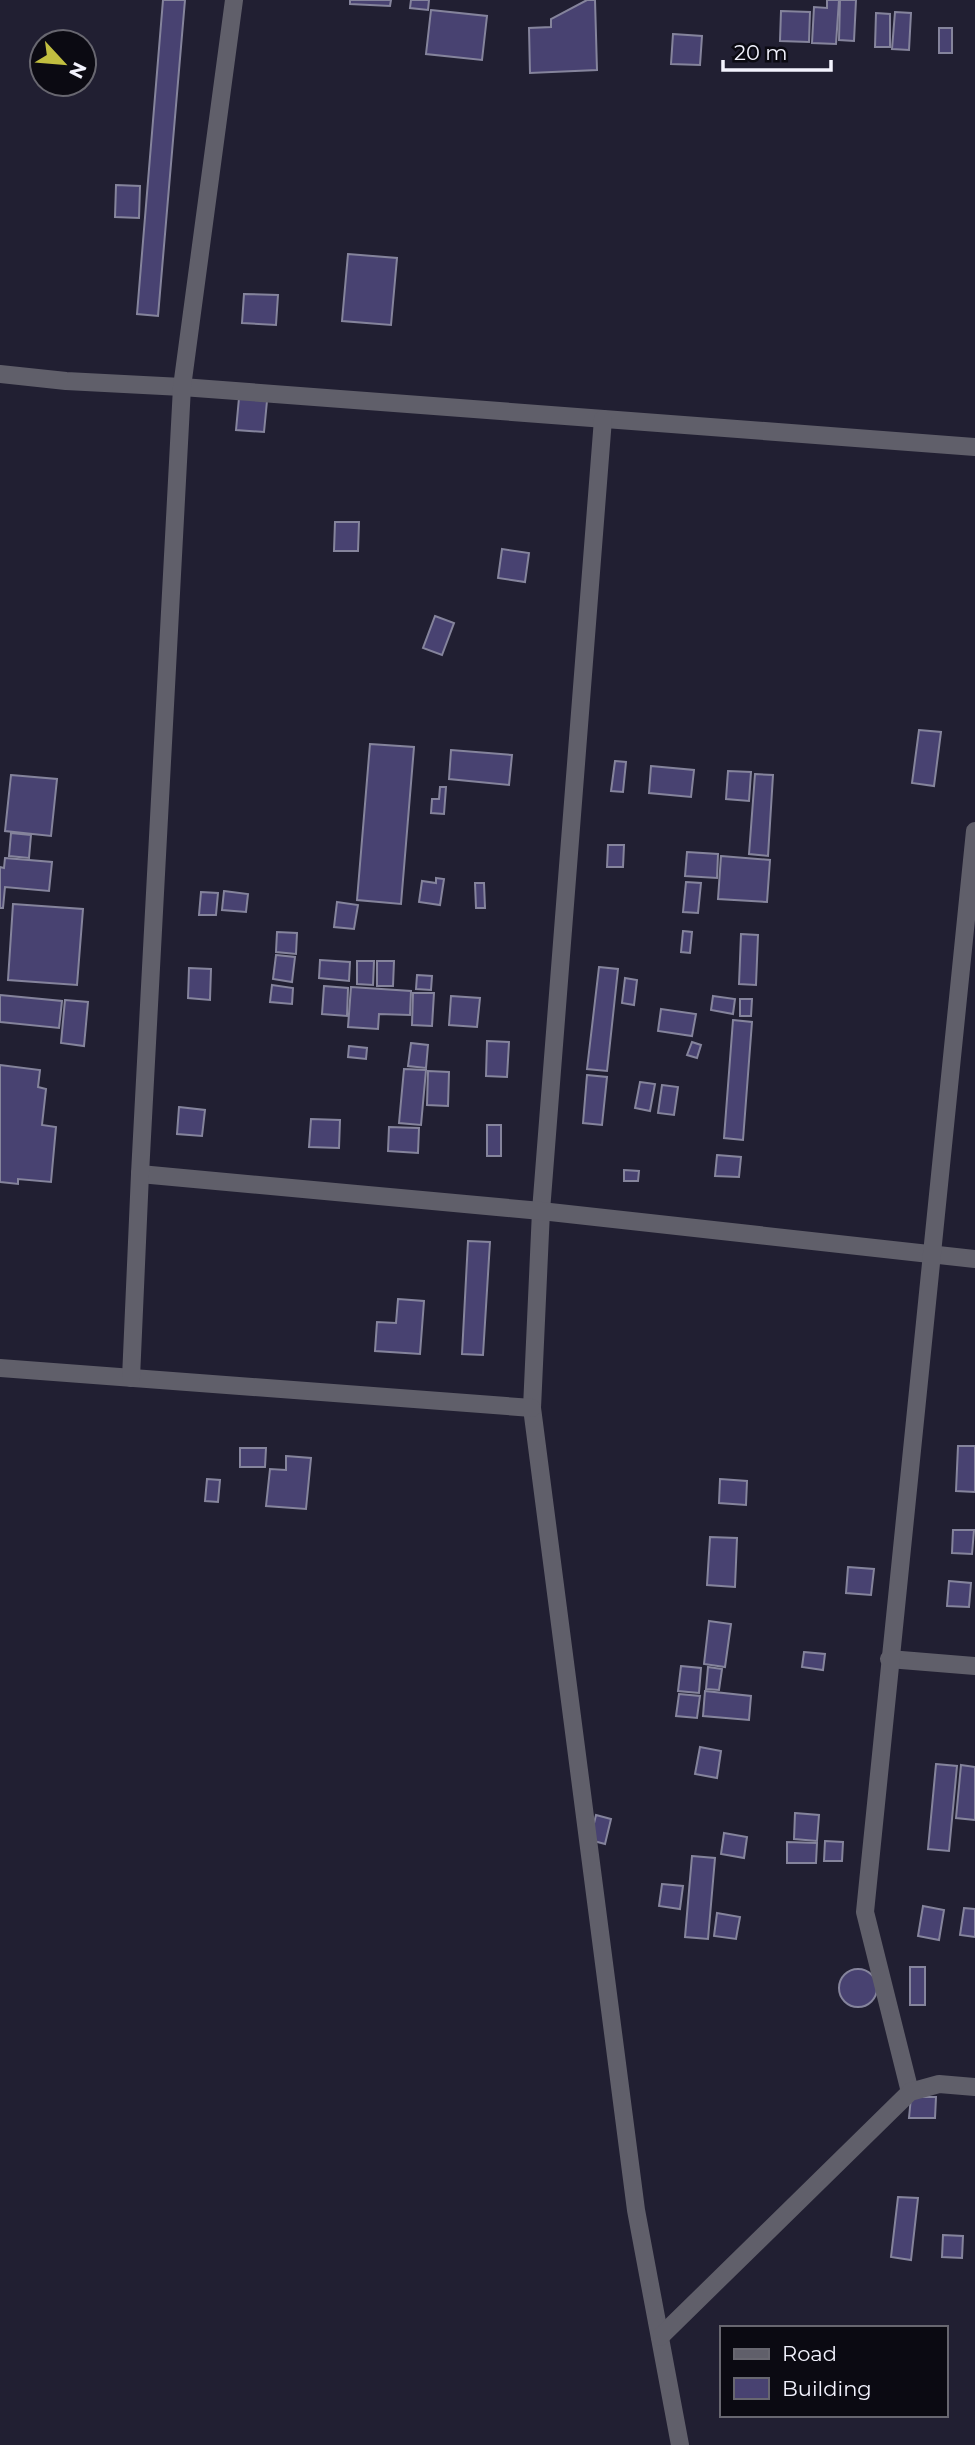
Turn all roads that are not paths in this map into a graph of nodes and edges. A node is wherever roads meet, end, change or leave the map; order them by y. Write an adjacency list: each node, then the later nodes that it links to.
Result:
1 (234, 0): 3 (street)
2 (0, 374): 3 (street)
3 (182, 387): 4 (street); 7 (street)
4 (603, 418): 5 (street); 8 (street)
5 (975, 447)
6 (975, 831): 9 (street)
7 (140, 1174): 8 (street); 12 (street)
8 (541, 1211): 9 (street); 13 (street)
9 (932, 1256): 10 (street); 14 (street)
10 (975, 1259)
11 (0, 1368): 12 (street)
12 (131, 1378): 13 (street)
13 (532, 1408): 18 (street)
14 (889, 1659): 15 (street); 17 (street)
15 (975, 1666)
16 (975, 2087): 17 (street)
17 (910, 2092): 18 (street)
18 (660, 2337): 19 (street)
19 (680, 2445)

